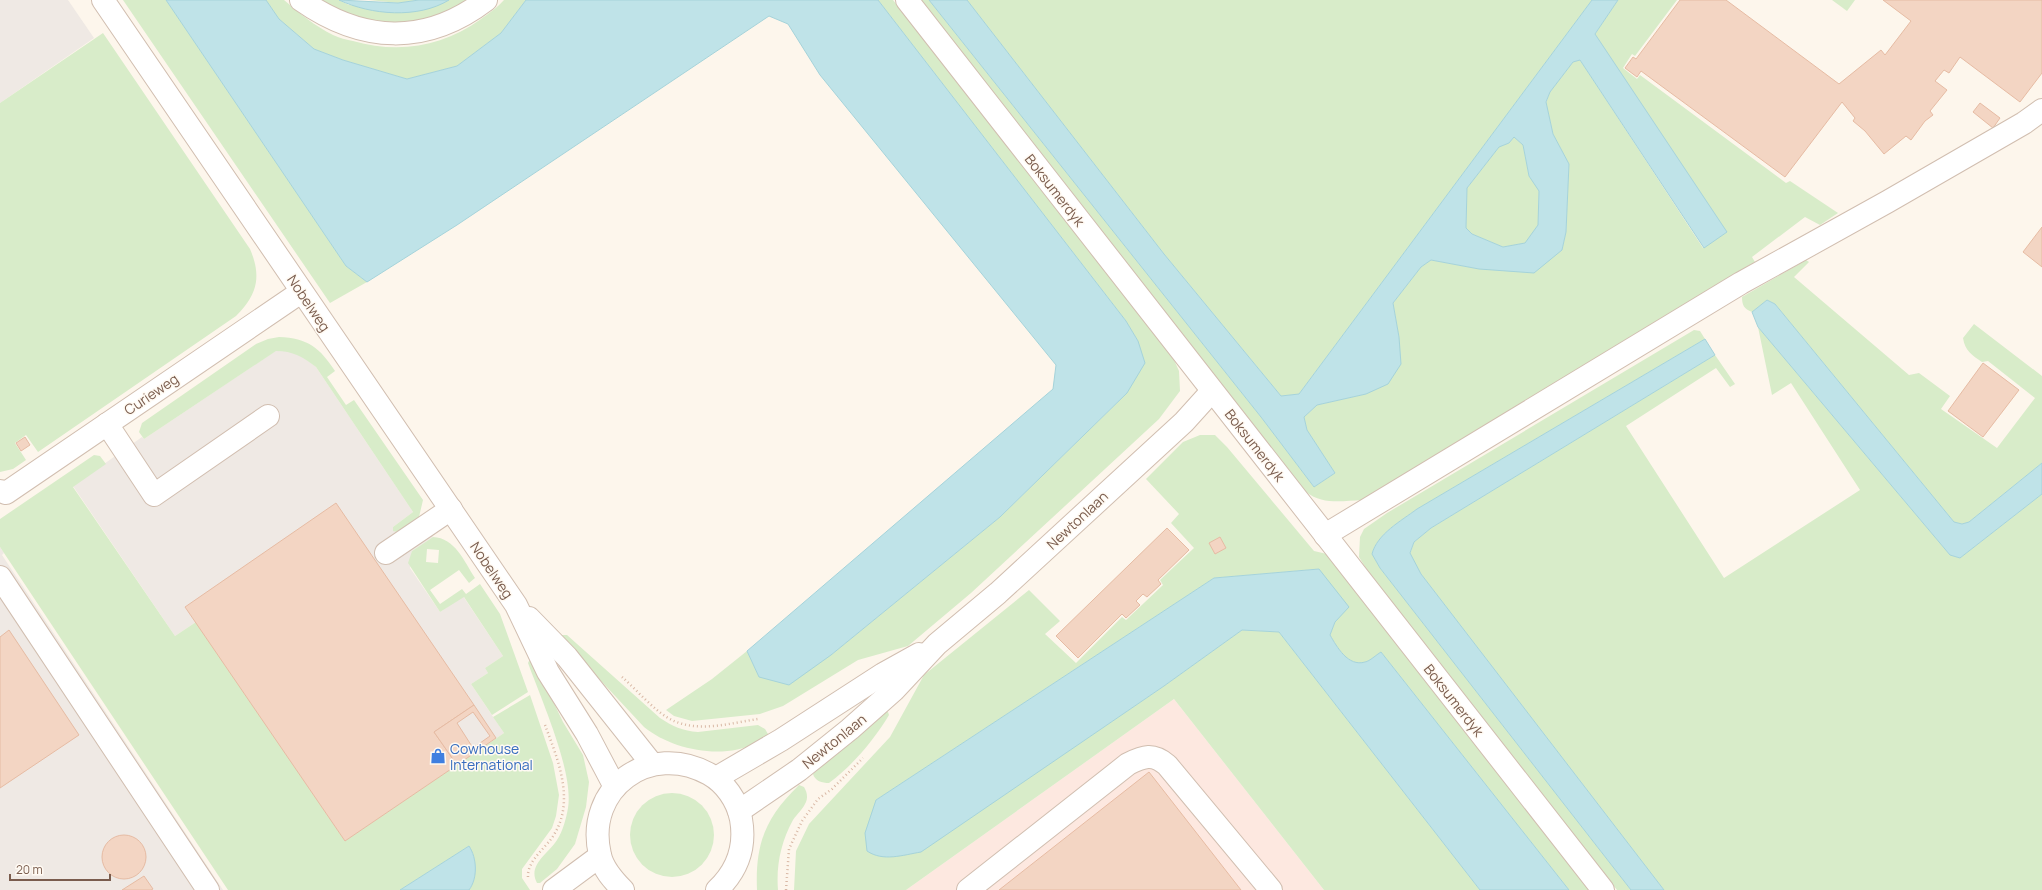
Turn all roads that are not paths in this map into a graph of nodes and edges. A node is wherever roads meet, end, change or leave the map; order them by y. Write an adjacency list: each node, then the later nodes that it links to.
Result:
1 (103, 0): 6 (street, Nobelweg)
2 (301, 0): 3 (street)
3 (486, 0)
4 (907, 0): 7 (street, Boksumerdyk)
5 (2042, 110): 12 (street)
6 (301, 292): 9 (street, Curieweg); 11 (street, Nobelweg)
7 (1212, 390): 12 (street, Boksumerdyk); 16 (street, Newtonlaan)
8 (268, 416): 9 (street)
9 (107, 424): 10 (street, Curieweg)
10 (0, 492)
11 (451, 510): 13 (street); 15 (street, Nobelweg)
12 (1325, 535): 28 (street, Boksumerdyk)
13 (386, 553)
14 (0, 577): 23 (street)
15 (516, 605): 17 (street, Nobelweg); 19 (street, Nobelweg)
16 (937, 644): 18 (street, Newtonlaan); 20 (street, Newtonlaan)
17 (652, 764): 18 (street); 19 (street)
18 (716, 778): 20 (street)
19 (615, 787): 21 (street)
20 (739, 811): 22 (street)
21 (600, 856): 24 (street); 25 (street)
22 (727, 886)
23 (208, 890)
24 (554, 890)
25 (623, 890)
26 (968, 890): 27 (street)
27 (1271, 890)
28 (1603, 890)

